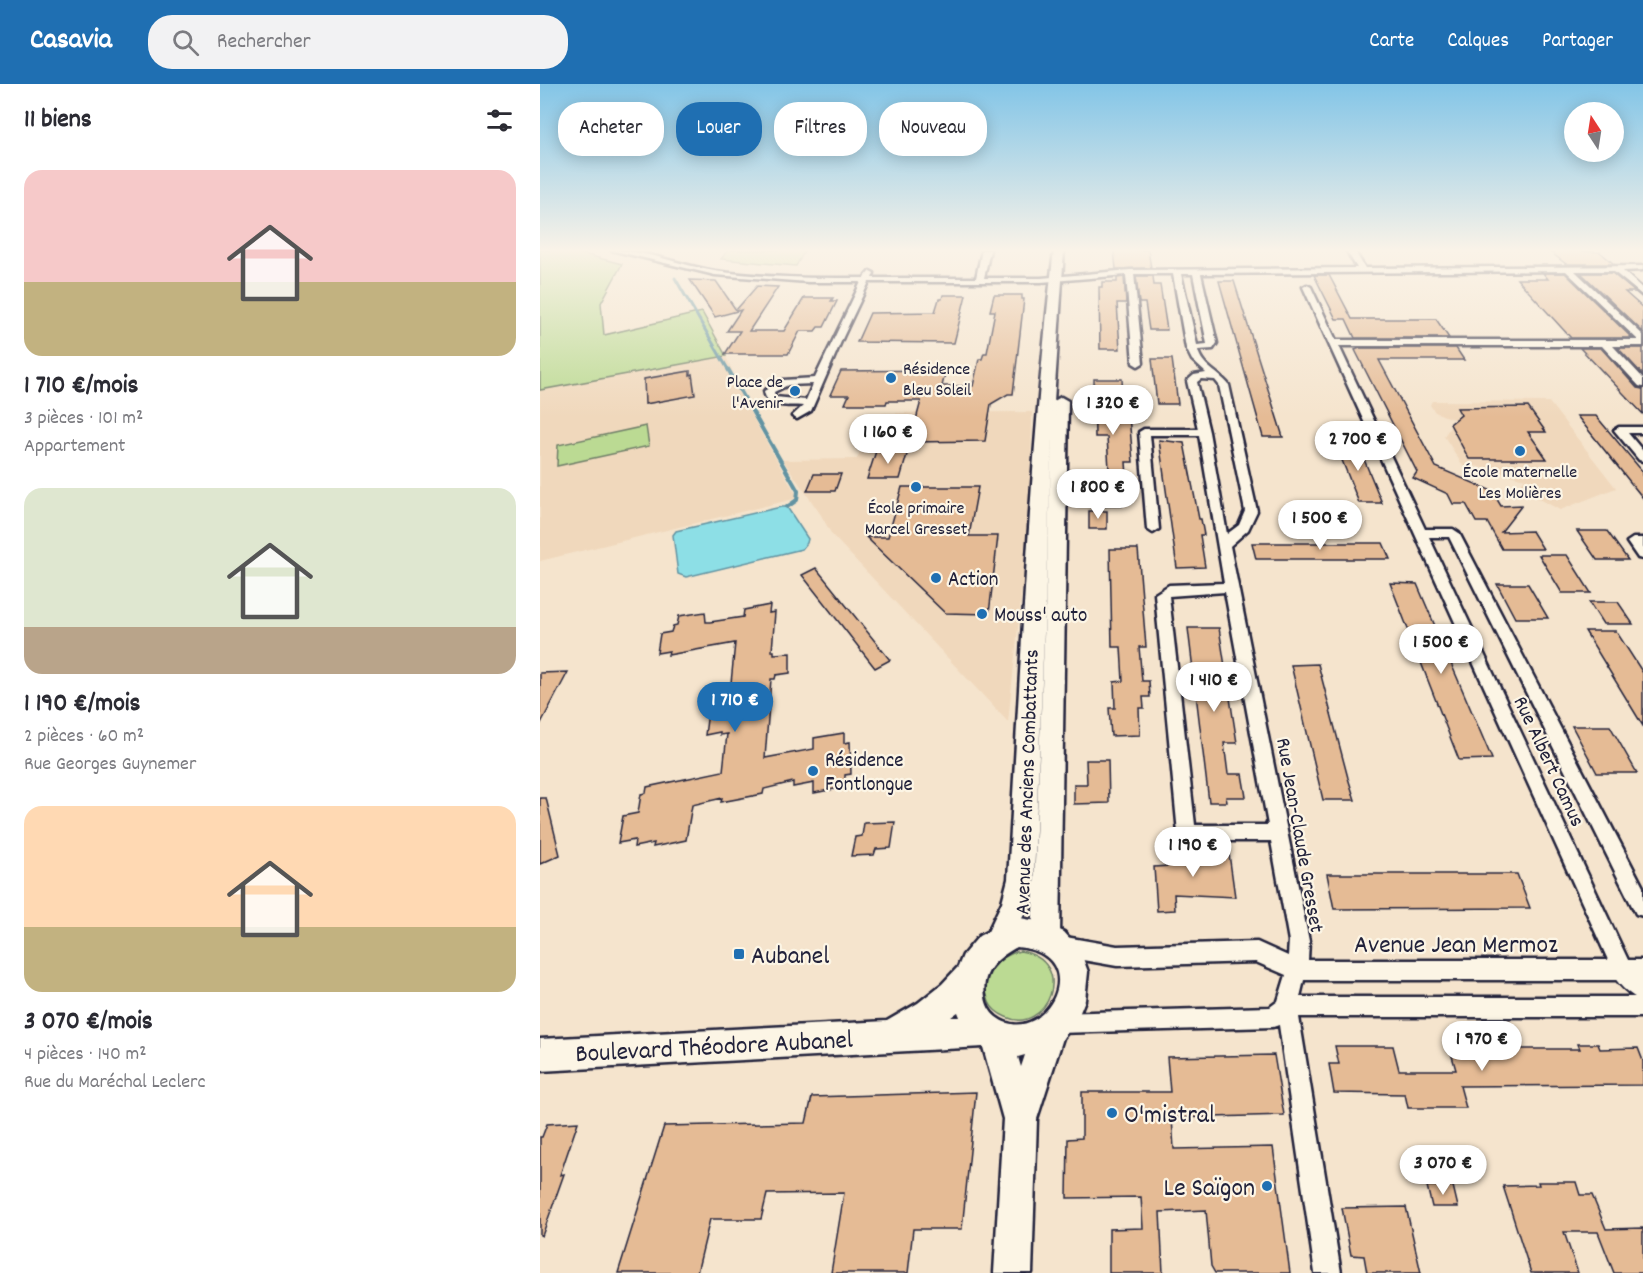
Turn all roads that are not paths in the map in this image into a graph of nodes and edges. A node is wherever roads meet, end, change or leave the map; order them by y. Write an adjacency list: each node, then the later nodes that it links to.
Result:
1 (855, 305): 15 (street)
2 (1060, 305): 32 (main road, Avenue des Anciens Combattants)
3 (1062, 305): 33 (main road, Avenue des Anciens Combattants)
4 (1133, 305): 13 (street)
5 (1183, 305): 12 (street)
6 (1204, 305): 12 (street)
7 (1315, 305): 10 (street, Rue Albert Camus)
8 (1605, 305): 9 (street)
9 (1643, 342): 11 (street)
10 (1332, 343): 11 (street); 25 (street, Rue Albert Camus)
11 (1605, 343): 16 (street)
12 (1191, 348): 14 (street)
13 (1138, 363)
14 (1219, 378): 20 (street, Rue Jean-Claude Gresset); 23 (street)
15 (819, 381): 17 (street); 17 (street)
16 (1643, 384)
17 (809, 403): 18 (street)
18 (797, 416)
19 (1643, 430): 21 (street)
20 (1204, 432): 22 (street, Rue Jean-Claude Gresset); 24 (street)
21 (1643, 458)
22 (1218, 519): 23 (street); 27 (street, Rue Jean-Claude Gresset)
23 (1244, 527): 27 (street)
24 (1153, 529)
25 (1422, 533): 31 (street); 35 (street, Rue Albert Camus)
26 (1643, 542): 28 (street)
27 (1223, 545): 29 (street, Rue Jean-Claude Gresset)
28 (1643, 555)
29 (1231, 587): 30 (street, Rue Jean-Claude Gresset); 30 (street)
30 (1278, 833): 34 (street, Rue Jean-Claude Gresset)
31 (1643, 907)
32 (999, 938): 33 (main road); 36 (main road)
33 (1052, 941): 34 (street, Avenue Jean Mermoz); 40 (main road)
34 (1297, 970): 35 (street, Avenue Jean Mermoz); 38 (street, Rue Jean-Claude Gresset)
35 (1633, 970): 37 (street)
36 (970, 976): 41 (main road); 42 (main road, Boulevard Théodore Aubanel)
37 (1643, 989)
38 (1287, 1007): 39 (street); 40 (street); 46 (street)
39 (1643, 1007)
40 (1054, 1026): 41 (main road); 44 (main road)
41 (992, 1034): 42 (main road, Boulevard Théodore Aubanel); 44 (main road)
42 (889, 1035): 43 (main road, Boulevard Théodore Aubanel)
43 (540, 1055)
44 (1020, 1119): 45 (main road)
45 (1013, 1273)
46 (1328, 1273)

